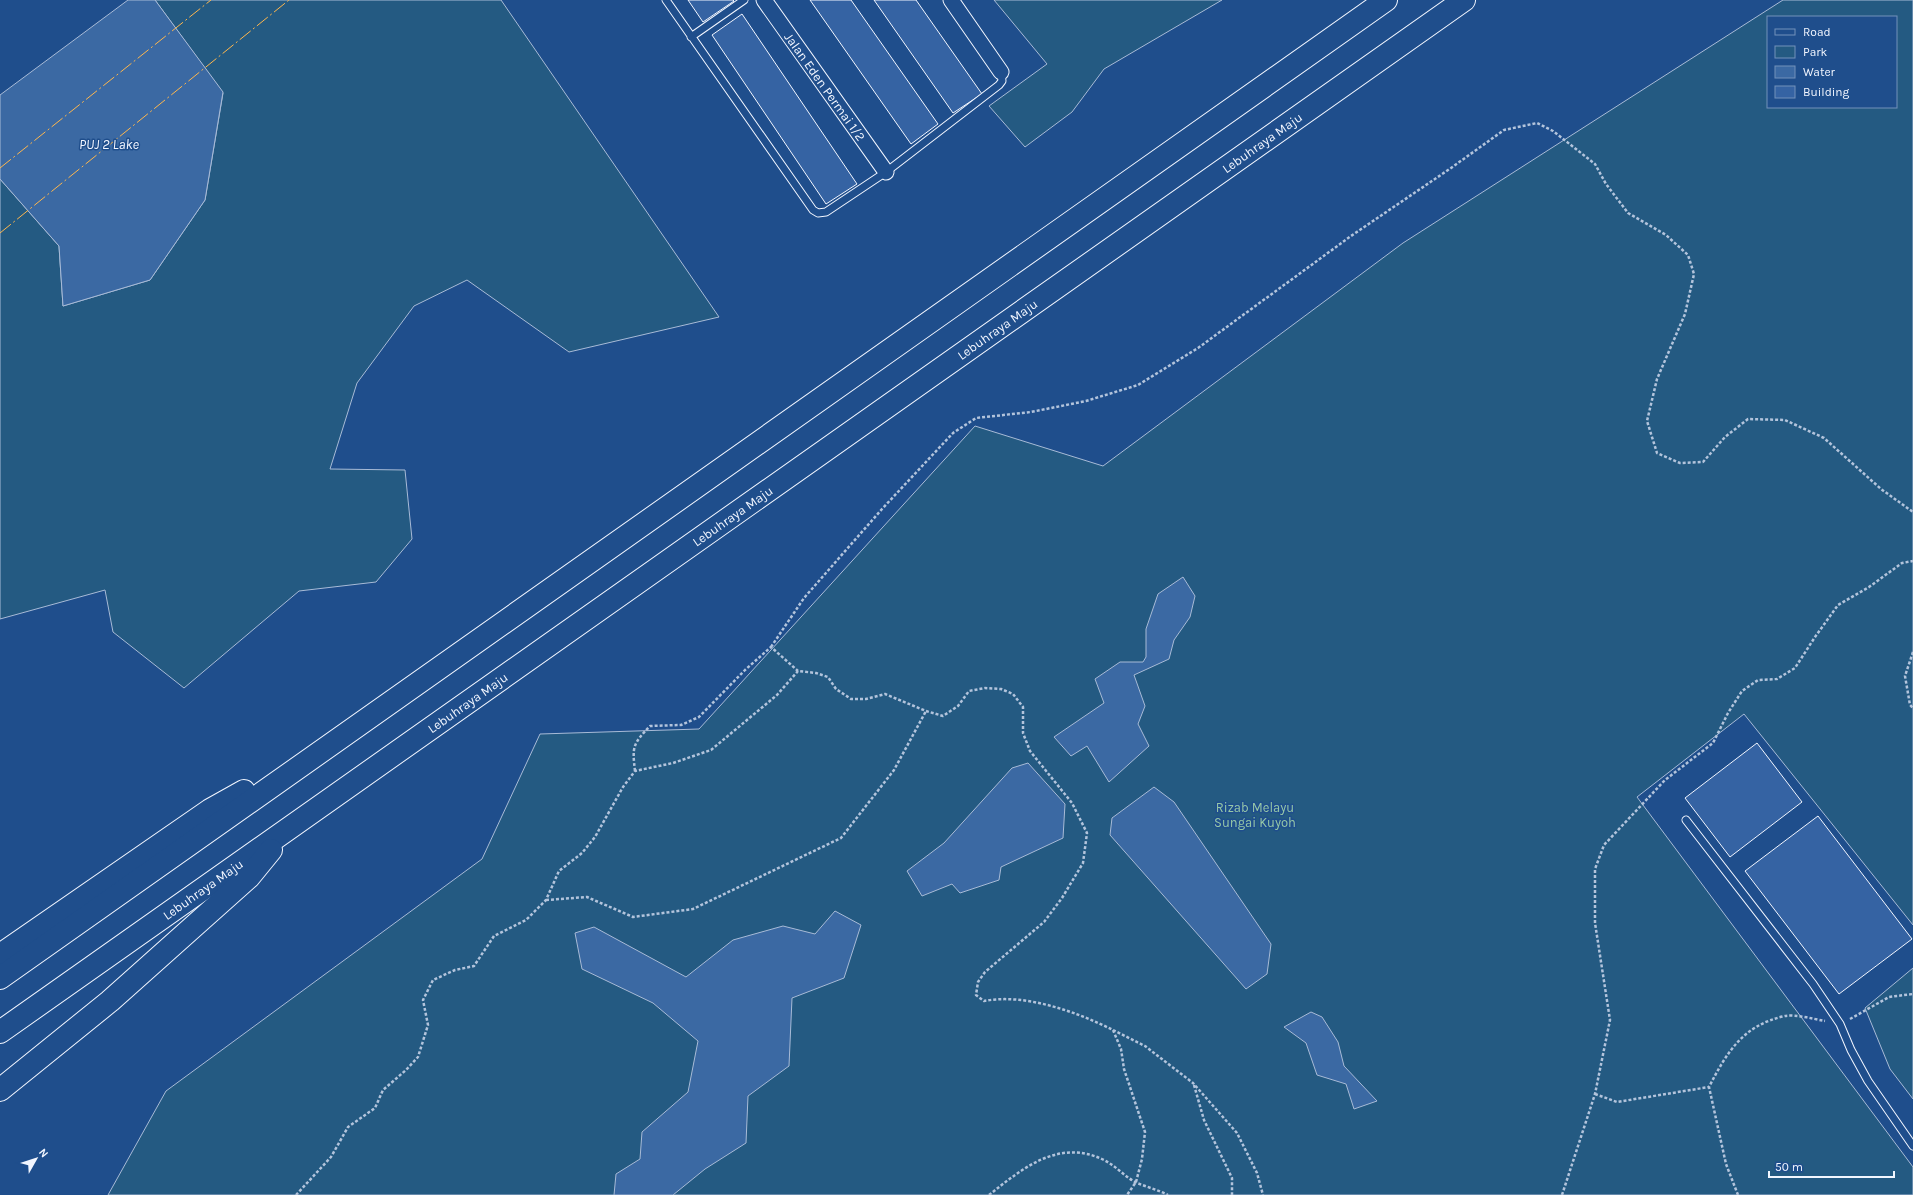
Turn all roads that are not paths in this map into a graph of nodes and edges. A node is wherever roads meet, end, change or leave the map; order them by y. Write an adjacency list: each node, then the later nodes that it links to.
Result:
1 (666, 0): 7 (lane)
2 (744, 0): 7 (lane)
3 (765, 0): 9 (street, Jalan Eden Permai 1/2)
4 (951, 0): 8 (street)
5 (1386, 0): 10 (highway)
6 (1464, 0): 12 (highway, Lebuhraya Maju)
7 (691, 37): 9 (lane)
8 (1001, 72): 9 (lane)
9 (886, 172)
10 (342, 737): 13 (highway); 14 (highway)
11 (1686, 820): 17 (lane)
12 (288, 829): 15 (highway, Lebuhraya Maju); 16 (highway)
13 (0, 955)
14 (0, 978)
15 (0, 1032)
16 (0, 1090)
17 (1913, 1146)

